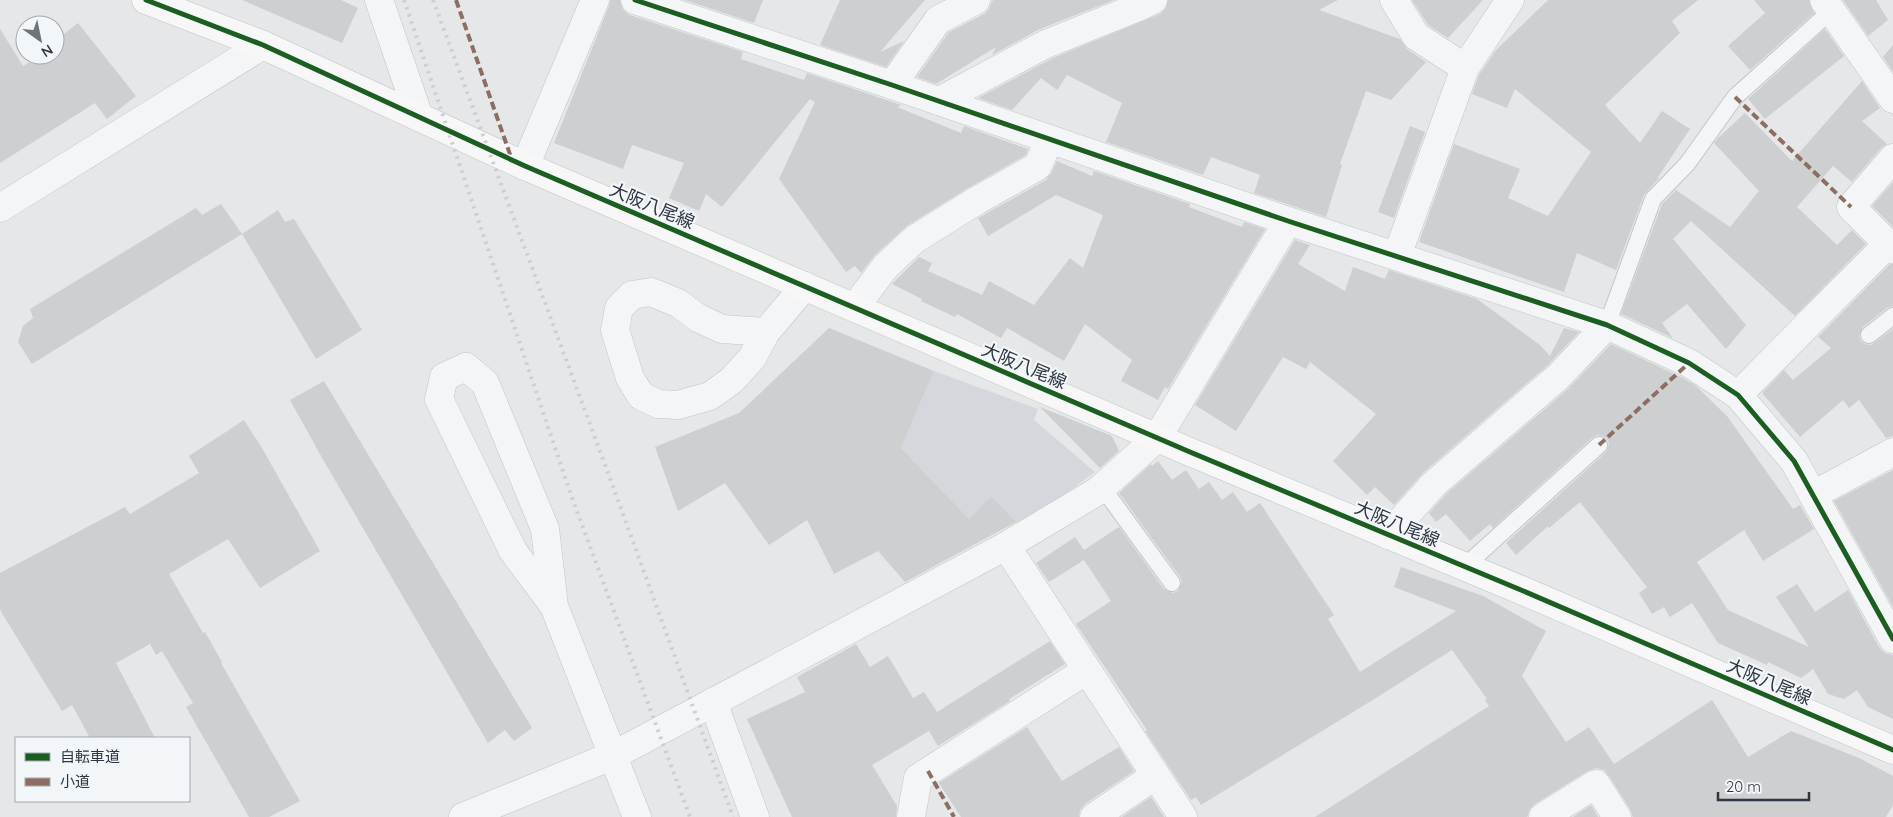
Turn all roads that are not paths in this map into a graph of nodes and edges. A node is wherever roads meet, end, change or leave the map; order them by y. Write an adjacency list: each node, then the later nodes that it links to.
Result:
1 (146, 0): 10 (main road, 大阪八尾線)
2 (379, 0): 15 (street)
3 (595, 0): 18 (street)
4 (635, 0): 12 (street)
5 (976, 0): 12 (street)
6 (1153, 0): 14 (street)
7 (1394, 0): 11 (street)
8 (1510, 0): 11 (street)
9 (1828, 5): 13 (street); 26 (lane)
10 (263, 45): 15 (main road, 大阪八尾線); 19 (street)
11 (1465, 68): 22 (street)
12 (892, 85): 14 (street)
13 (1893, 99)
14 (939, 101): 16 (street)
15 (419, 117): 18 (main road, 大阪八尾線)
16 (1049, 139): 20 (street); 24 (street)
17 (1893, 158): 21 (street)
18 (525, 166): 23 (main road, 大阪八尾線)
19 (0, 208)
20 (1288, 221): 22 (street); 30 (street)
21 (1891, 247): 29 (street)
22 (1397, 256): 26 (street)
23 (805, 286): 24 (main road, 大阪八尾線); 27 (street)
24 (855, 307): 30 (main road, 大阪八尾線)
25 (1893, 316): 28 (lane)
26 (1607, 325): 29 (street); 35 (street)
27 (766, 332): 27 (street)
28 (1869, 335)
29 (1738, 395): 34 (street)
30 (1157, 438): 33 (street); 35 (main road, 大阪八尾線)
31 (1599, 445): 37 (lane)
32 (1893, 452): 34 (street)
33 (1102, 487): 36 (street); 38 (lane)
34 (1813, 495): 40 (street)
35 (1388, 535): 37 (main road, 大阪八尾線)
36 (1006, 546): 41 (street); 42 (street)
37 (1464, 567): 43 (main road, 大阪八尾線)
38 (1172, 583)
39 (554, 606): 39 (street); 44 (street)
40 (1893, 639)
41 (1088, 670): 45 (street); 49 (street)
42 (713, 702): 44 (street); 48 (street)
43 (1893, 750)
44 (614, 755): 46 (street); 47 (street)
45 (1156, 775): 50 (street); 51 (street)
46 (463, 817)
47 (637, 817)
48 (755, 817)
49 (911, 817)
50 (1094, 817)
51 (1184, 817)
52 (1543, 817): 53 (street)
53 (1617, 817)

